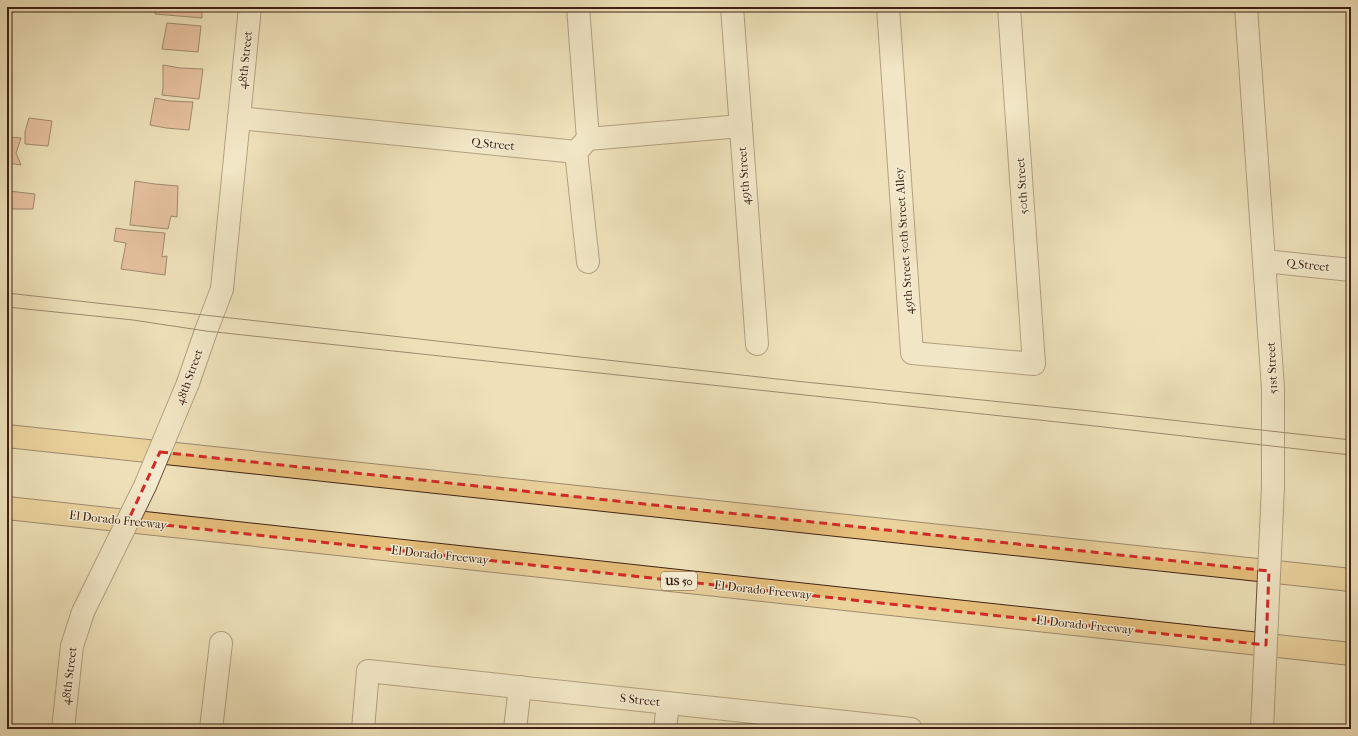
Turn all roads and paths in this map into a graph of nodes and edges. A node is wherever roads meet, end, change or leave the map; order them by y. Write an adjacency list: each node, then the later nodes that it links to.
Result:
1 (250, 7): 7 (street, 48th Street)
2 (578, 7): 9 (street)
3 (732, 7): 8 (street, 49th Street)
4 (888, 7): 14 (street, 49th Street 50th Street Alley)
5 (1009, 7): 14 (street, 50th Street)
6 (1246, 7): 10 (street, 51st Street)
7 (239, 118): 9 (street, Q Street); 23 (street, 48th Street, bridge)
8 (741, 126): 9 (street, Q Street); 13 (street, 49th Street)
9 (582, 146): 11 (street)
10 (1264, 261): 12 (street, Q Street); 29 (street, 51st Street, bridge)
11 (588, 262)
12 (1351, 270)
13 (757, 344)
14 (1034, 364)
15 (7, 436): 17 (highway)
16 (7, 508): 19 (highway, El Dorado Freeway / US 50)
17 (1351, 580)
18 (220, 643): 24 (street)
19 (1351, 654)
20 (520, 687): 21 (street, S Street); 25 (street, S Street); 26 (street)
21 (668, 703): 22 (street, S Street); 27 (street)
22 (815, 724): 28 (street, S Street)
23 (63, 729)
24 (211, 729)
25 (362, 729)
26 (515, 729)
27 (665, 729)
28 (911, 729)
29 (1262, 729)

